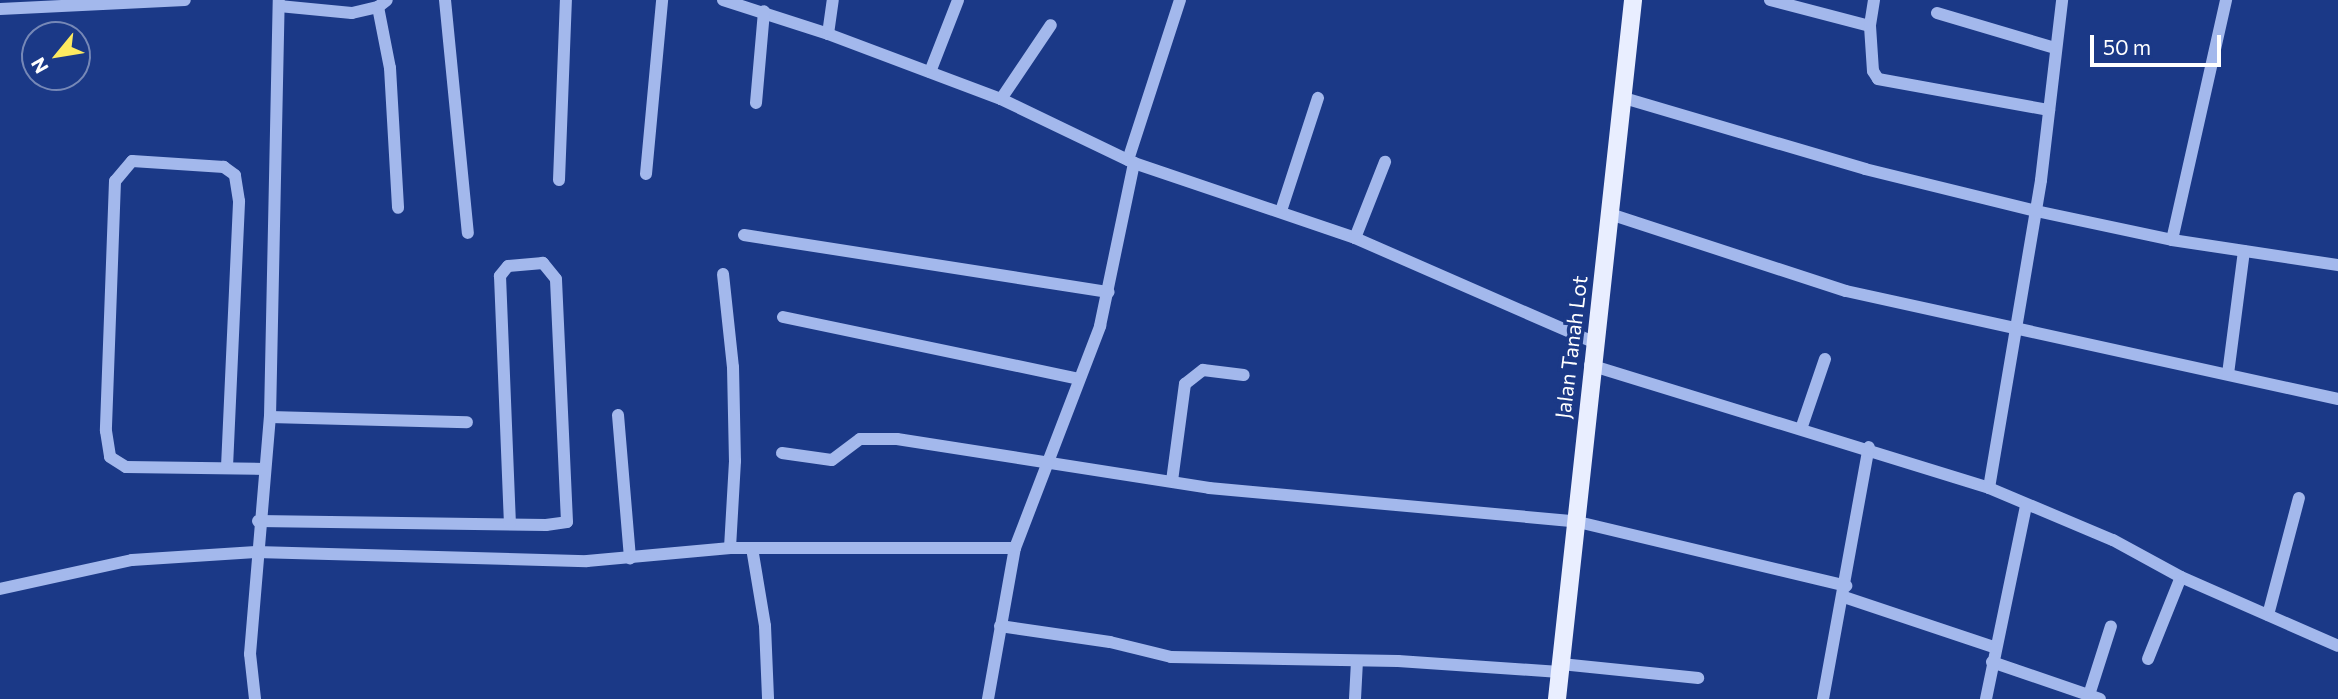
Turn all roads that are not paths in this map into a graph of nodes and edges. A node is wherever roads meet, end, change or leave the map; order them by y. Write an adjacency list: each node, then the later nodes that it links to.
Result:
1 (185, 0): 17 (street)
2 (445, 0): 38 (street)
3 (566, 0): 33 (street)
4 (662, 0): 32 (street)
5 (723, 0): 15 (street)
6 (833, 0): 22 (street)
7 (958, 0): 24 (street)
8 (1180, 0): 30 (street)
9 (1770, 0): 21 (street)
10 (1874, 0): 21 (street)
11 (2062, 0): 23 (street)
12 (2226, 0): 41 (street)
13 (1630, 1): 26 (main road, Jalan Tanah Lot)
14 (279, 3): 16 (street); 56 (street)
15 (747, 3): 18 (street)
16 (382, 4): 34 (street)
17 (0, 9)
18 (764, 10): 22 (street); 28 (street)
19 (1937, 13): 23 (street)
20 (1051, 25): 27 (street)
21 (1870, 26): 29 (street)
22 (828, 34): 24 (street)
23 (2055, 48): 29 (street)
24 (930, 72): 27 (street)
25 (1318, 98): 35 (street)
26 (1624, 98): 36 (street); 37 (main road, Jalan Tanah Lot)
27 (1001, 99): 30 (street)
28 (756, 103)
29 (2049, 110): 36 (street)
30 (1131, 161): 35 (street); 45 (street)
31 (1385, 162): 40 (street)
32 (646, 174)
33 (559, 180)
34 (398, 208)
35 (1281, 211): 40 (street)
36 (2036, 211): 41 (street); 47 (street)
37 (1610, 214): 47 (street); 48 (main road, Jalan Tanah Lot)
38 (468, 233)
39 (744, 235): 45 (street)
40 (1355, 238): 48 (street)
41 (2172, 240): 42 (street)
42 (2244, 251): 43 (street); 51 (street)
43 (2338, 265)
44 (723, 274): 71 (street)
45 (1109, 292): 53 (street)
46 (783, 317): 53 (street)
47 (2014, 326): 51 (street); 65 (street)
48 (1593, 342): 50 (main road, Jalan Tanah Lot)
49 (1825, 359): 58 (street)
50 (1590, 365): 58 (street); 69 (main road, Jalan Tanah Lot)
51 (2228, 374): 54 (street)
52 (1244, 375): 64 (street)
53 (1079, 379): 61 (street)
54 (2338, 399)
55 (618, 415): 75 (street)
56 (270, 416): 57 (street); 63 (street)
57 (467, 422)
58 (1801, 429): 59 (street)
59 (1869, 447): 65 (street); 78 (street)
60 (782, 453): 61 (street)
61 (1043, 465): 64 (street); 73 (street)
62 (227, 467): 62 (street); 63 (street)
63 (265, 469): 68 (street)
64 (1172, 481): 69 (street)
65 (1989, 488): 67 (street)
66 (2299, 498): 79 (street)
67 (2026, 505): 76 (street); 83 (street)
68 (258, 521): 70 (street); 74 (street)
69 (1574, 521): 78 (street); 87 (main road, Jalan Tanah Lot)
70 (510, 523): 70 (street)
71 (730, 548): 72 (street); 75 (street)
72 (752, 548): 73 (street); 91 (street)
73 (1015, 548): 80 (street)
74 (256, 552): 75 (street); 77 (street); 90 (street)
75 (630, 558)
76 (2181, 577): 79 (street); 84 (street)
77 (0, 589)
78 (1845, 592): 83 (street); 95 (street)
79 (2268, 615): 82 (street)
80 (1000, 626): 85 (street); 92 (street)
81 (2111, 626): 89 (street)
82 (2338, 646)
83 (1996, 648): 86 (street)
84 (2148, 659)
85 (1357, 660): 87 (street); 93 (street)
86 (1993, 662): 89 (street); 96 (street)
87 (1561, 668): 88 (street); 94 (main road, Jalan Tanah Lot)
88 (1699, 678)
89 (2094, 697)
90 (255, 699)
91 (768, 699)
92 (988, 699)
93 (1355, 699)
94 (1557, 699)
95 (1824, 699)
96 (1986, 699)

